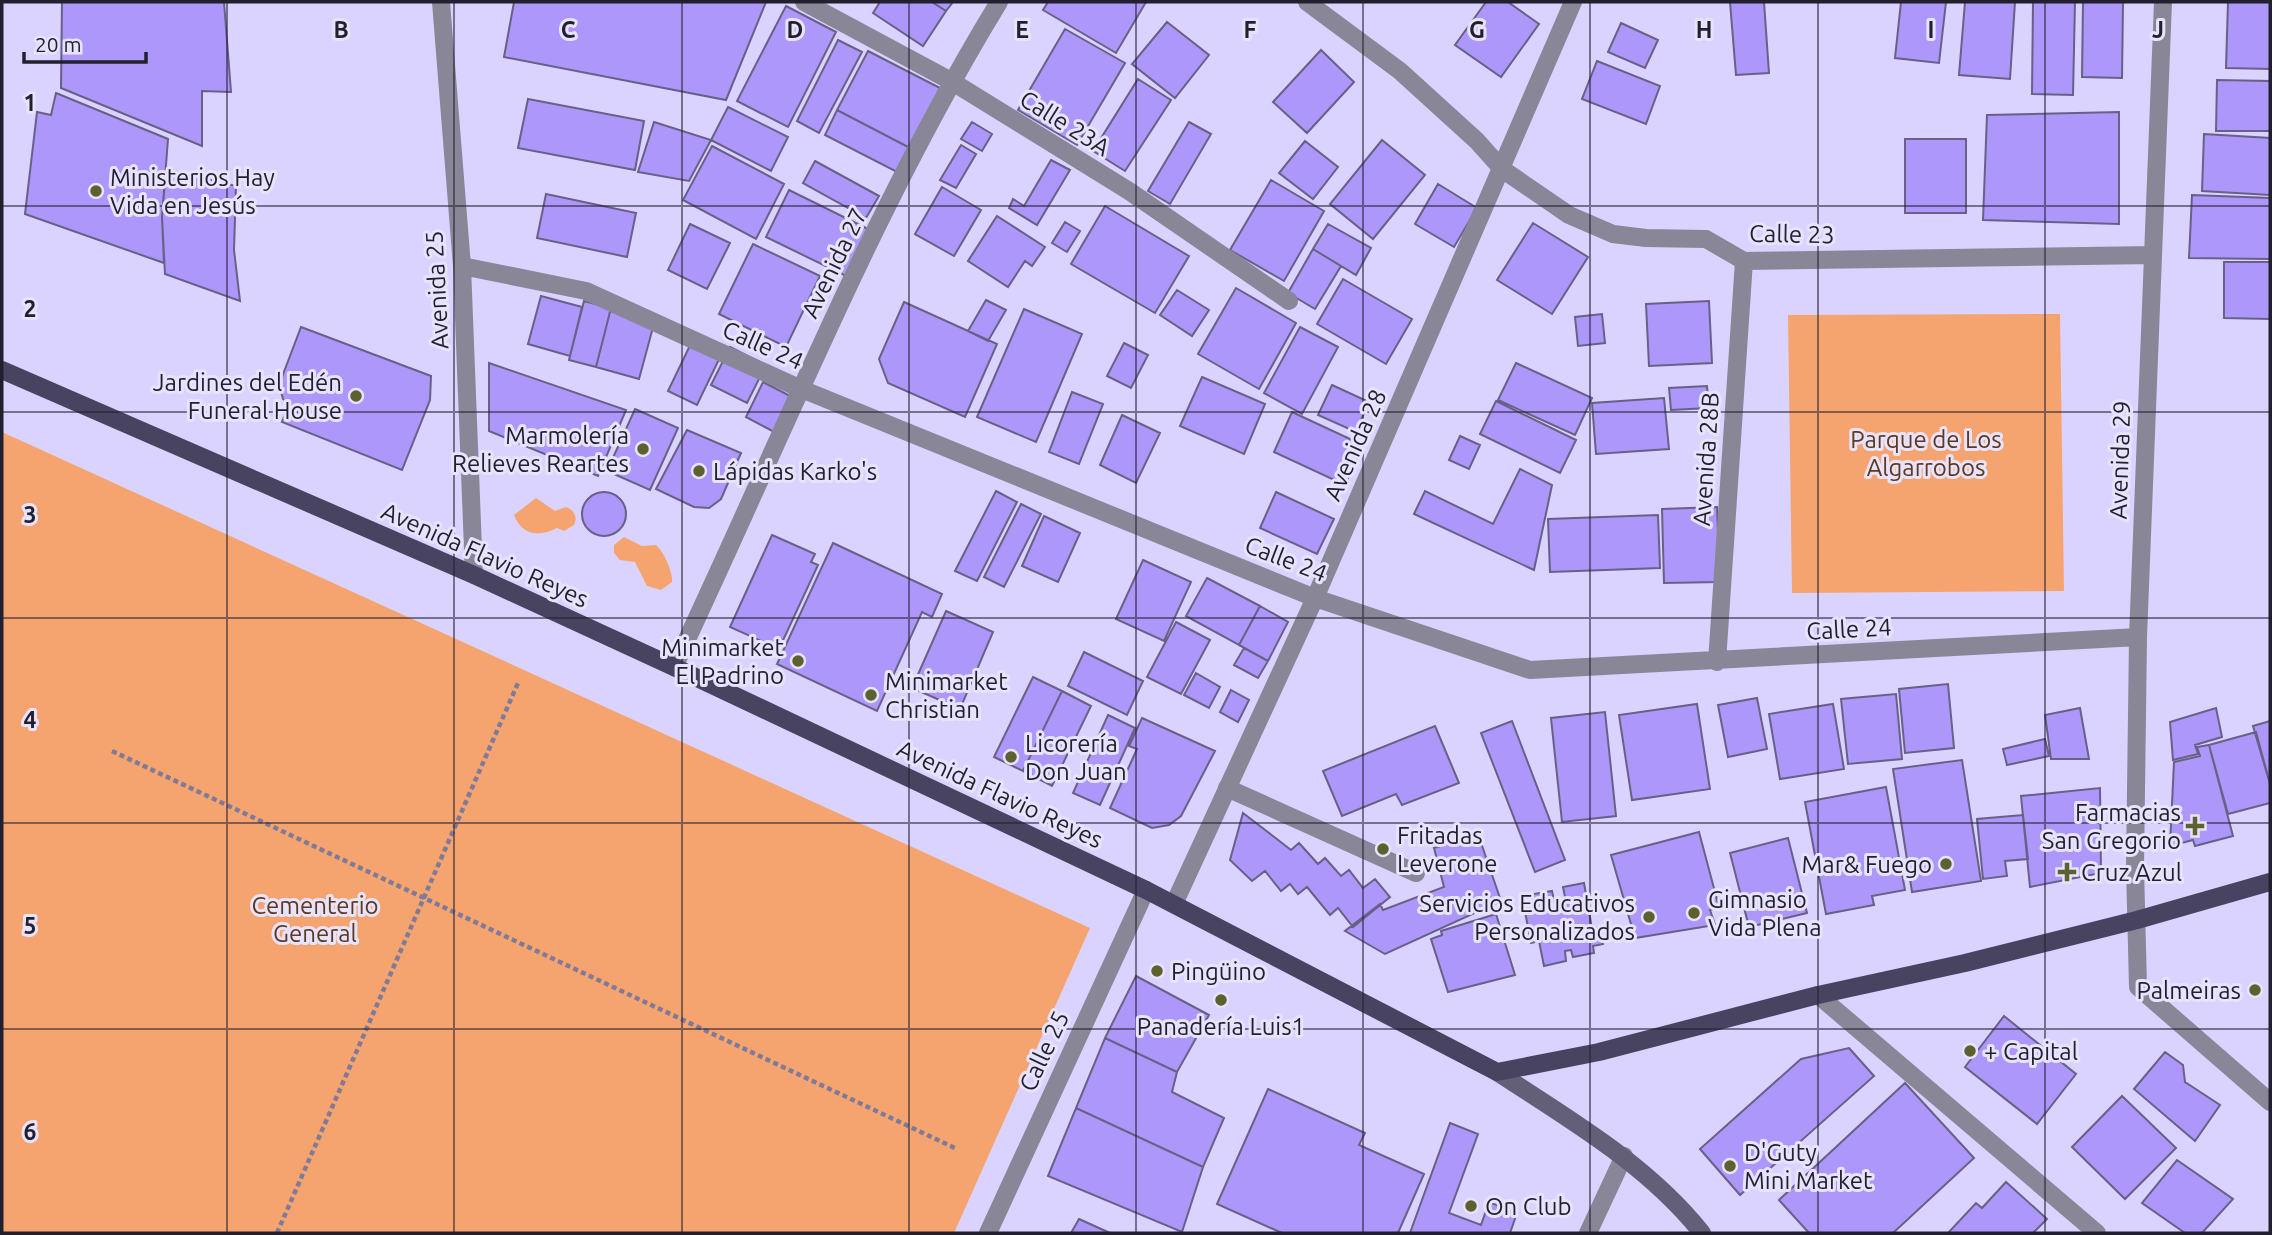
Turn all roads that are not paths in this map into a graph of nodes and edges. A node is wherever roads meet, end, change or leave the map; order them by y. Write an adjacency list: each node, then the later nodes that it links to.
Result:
1 (441, 2): 11 (street, Avenida 25)
2 (804, 2): 7 (street, Calle 23A)
3 (999, 2): 7 (street, Avenida 27)
4 (1307, 2): 8 (street, Calle 23)
5 (1573, 2): 8 (street, Avenida 28)
6 (2163, 2): 9 (street, Avenida 29)
7 (951, 81): 12 (street, Calle 23A); 14 (street, Avenida 27)
8 (1502, 169): 10 (street, Calle 23); 16 (street, Avenida 28)
9 (2153, 255): 10 (street, Calle 23); 17 (street, Avenida 29)
10 (1744, 261): 18 (street, Avenida 28B)
11 (462, 267): 14 (street, Calle 24); 15 (street, Avenida 25)
12 (1289, 301)
13 (2, 370): 15 (main road, Avenida Flavio Reyes)
14 (799, 388): 16 (street, Calle 24); 19 (street, Avenida 27)
15 (474, 575): 19 (main road, Avenida Flavio Reyes)
16 (1315, 598): 18 (street, Calle 24); 20 (street, Avenida 28)
17 (2138, 637): 18 (street, Calle 24); 25 (street, Avenida 29)
18 (1717, 662)
19 (674, 667): 23 (main road, Avenida Flavio Reyes)
20 (1227, 788): 21 (street); 24 (street, Avenida 28)
21 (1416, 873)
22 (2270, 882): 25 (main road)
23 (1146, 890): 24 (main road, Avenida Flavio Reyes); 30 (street, Calle 25)
24 (1174, 904): 27 (main road, Avenida Flavio Reyes)
25 (2137, 920): 26 (main road); 28 (street, Avenida 29)
26 (1818, 995): 27 (main road); 33 (street)
27 (1497, 1072): 29 (main road, Avenida Flavio Reyes)
28 (2270, 1102)
29 (1624, 1156): 31 (street); 32 (main road, Avenida Flavio Reyes)
30 (988, 1233)
31 (1588, 1233)
32 (1702, 1233)
33 (2097, 1233)

